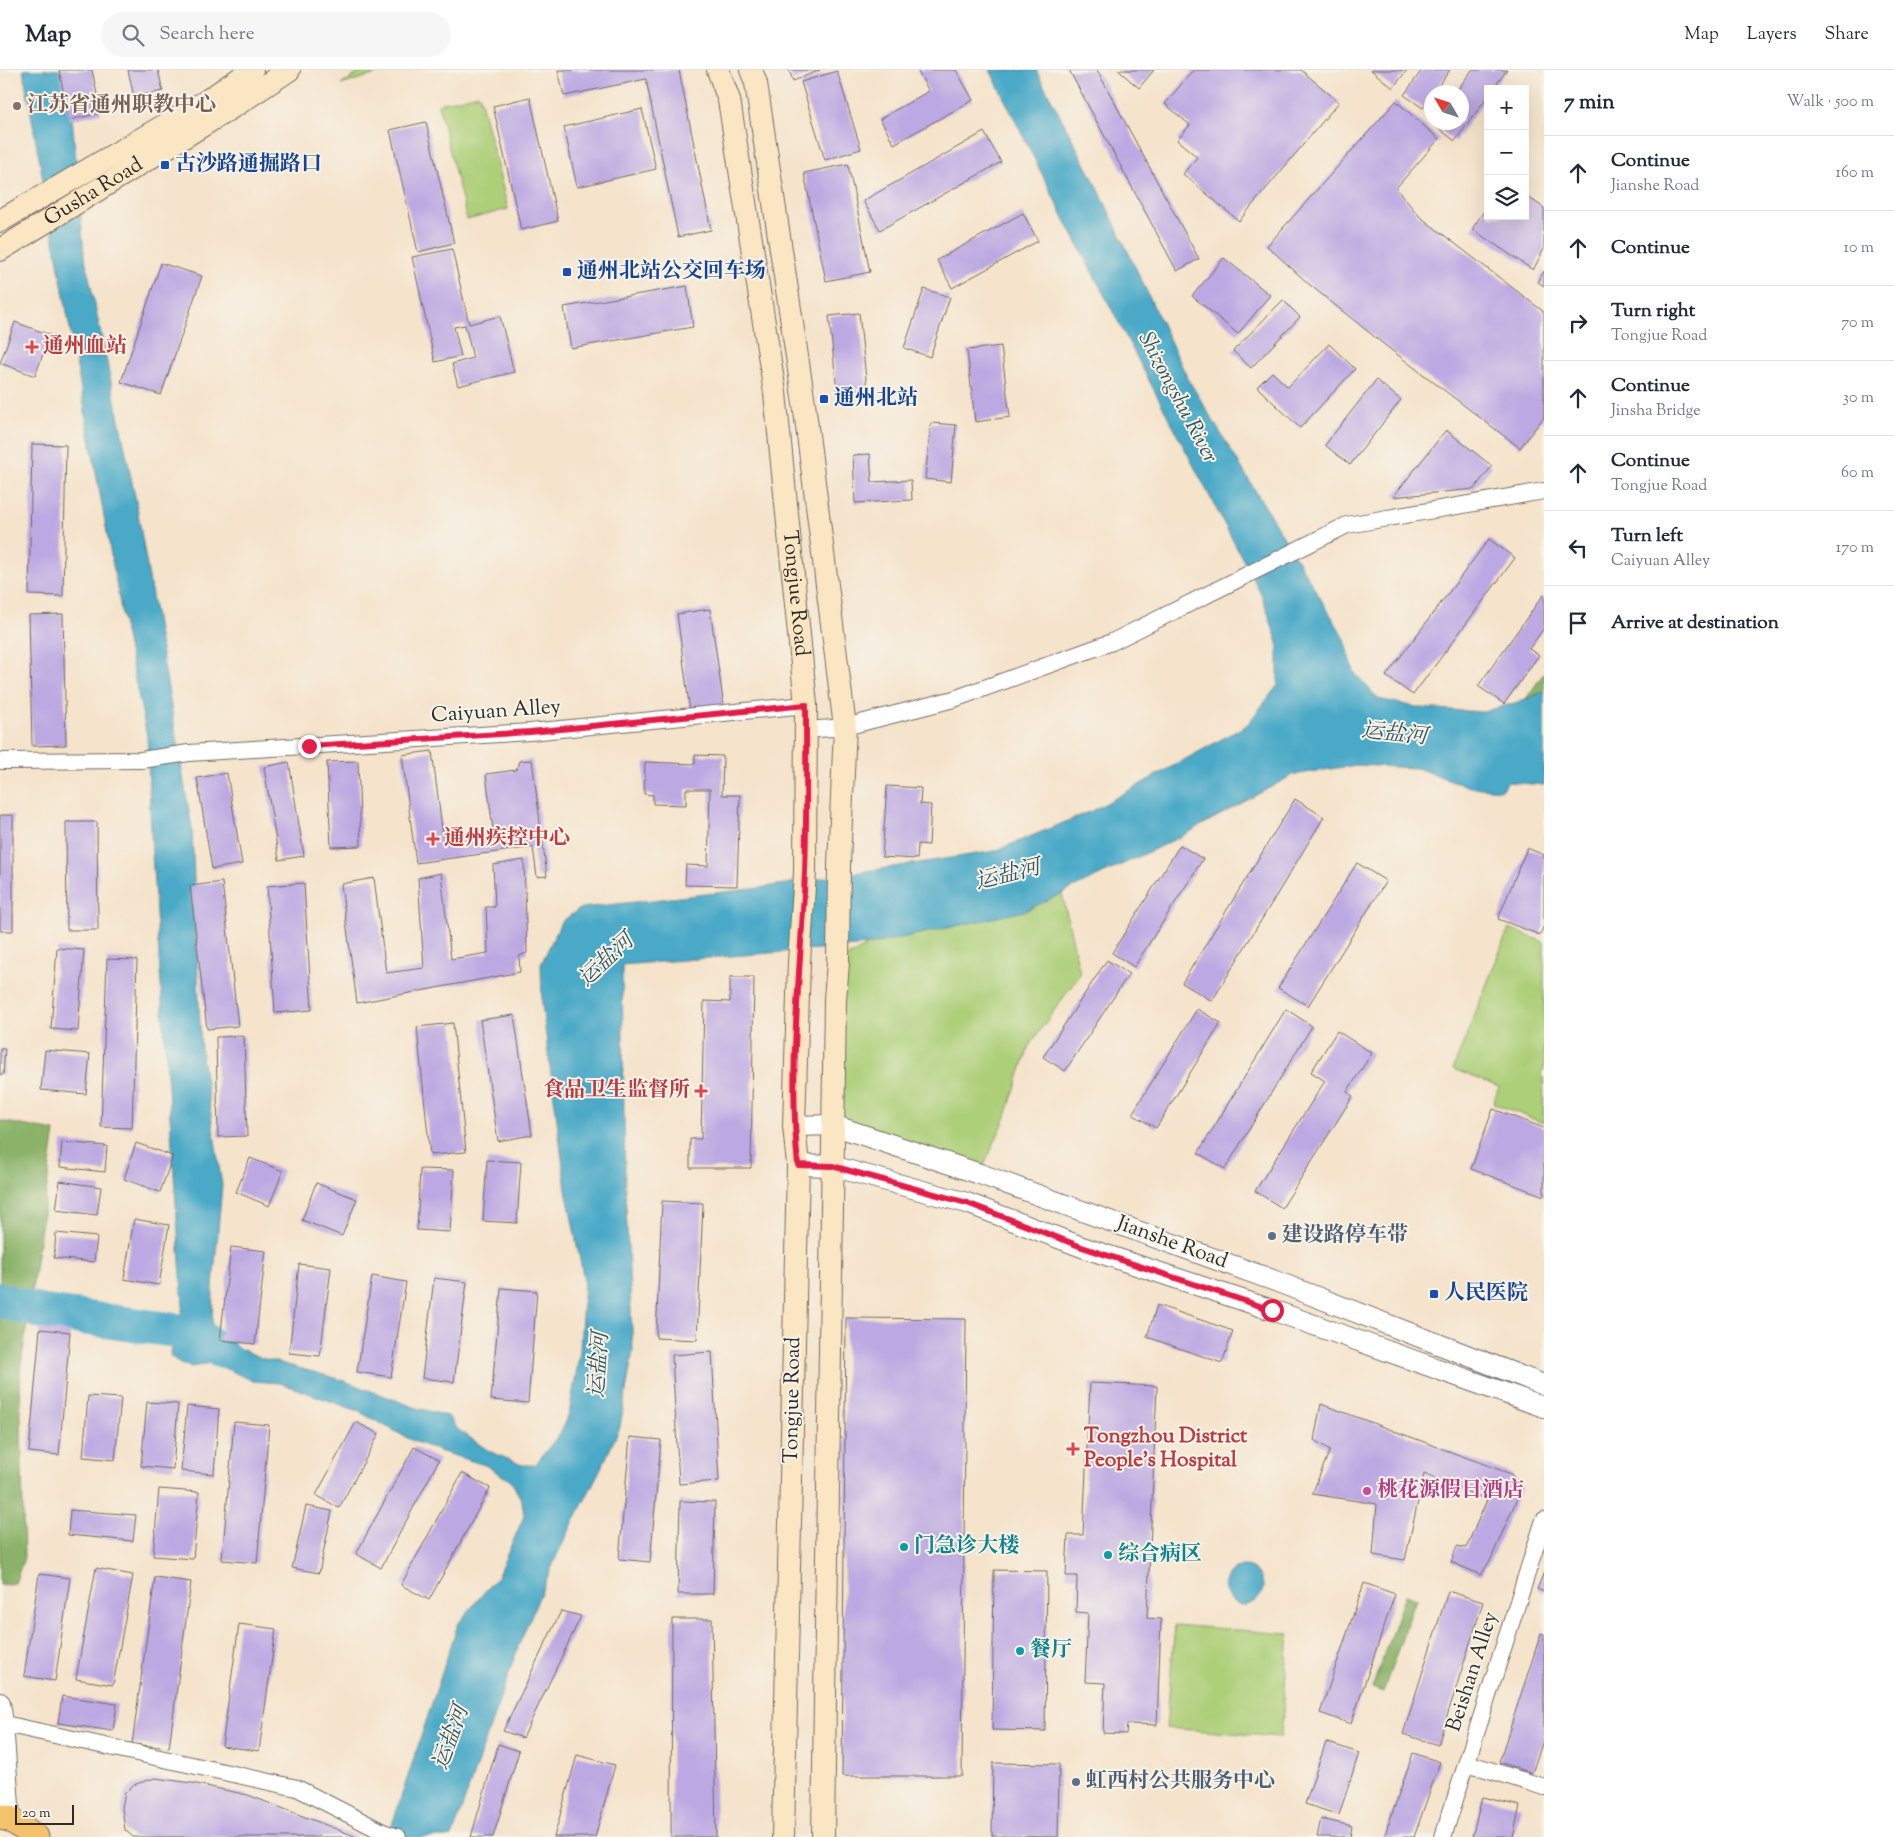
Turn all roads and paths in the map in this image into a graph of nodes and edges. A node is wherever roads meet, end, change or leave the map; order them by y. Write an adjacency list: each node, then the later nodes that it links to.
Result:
1 (252, 70): 5 (main road, Gusha Road)
2 (289, 70): 6 (main road, Gusha Road)
3 (718, 70): 8 (main road, Tongjue Road)
4 (751, 70): 9 (main road, Tongjue Road)
5 (0, 221)
6 (0, 250)
7 (1544, 491): 9 (street)
8 (806, 705): 10 (main road, Tongjue Road); 11 (street, Caiyuan Alley)
9 (845, 727): 10 (street); 12 (main road, Tongjue Road)
10 (806, 730): 13 (main road, Tongjue Road)
11 (0, 761)
12 (833, 1125): 13 (street, Jianshe Road); 15 (main road, Tongjue Road); 16 (street, Jianshe Road)
13 (794, 1126): 14 (main road, Tongjue Road)
14 (798, 1165): 15 (street, Jianshe Road); 26 (main road, Tongjue Road)
15 (832, 1166): 17 (street, Jianshe Road); 27 (main road, Tongjue Road)
16 (1544, 1385)
17 (1544, 1407)
18 (1544, 1520): 21 (street, Beishan Alley)
19 (0, 1703): 20 (street)
20 (2, 1723): 23 (street); 24 (street)
21 (1467, 1763): 22 (street); 28 (street, Beishan Alley)
22 (1544, 1786)
23 (6, 1824): 25 (main road)
24 (390, 1834)
25 (36, 1837)
26 (783, 1837)
27 (823, 1837)
28 (1443, 1837)

